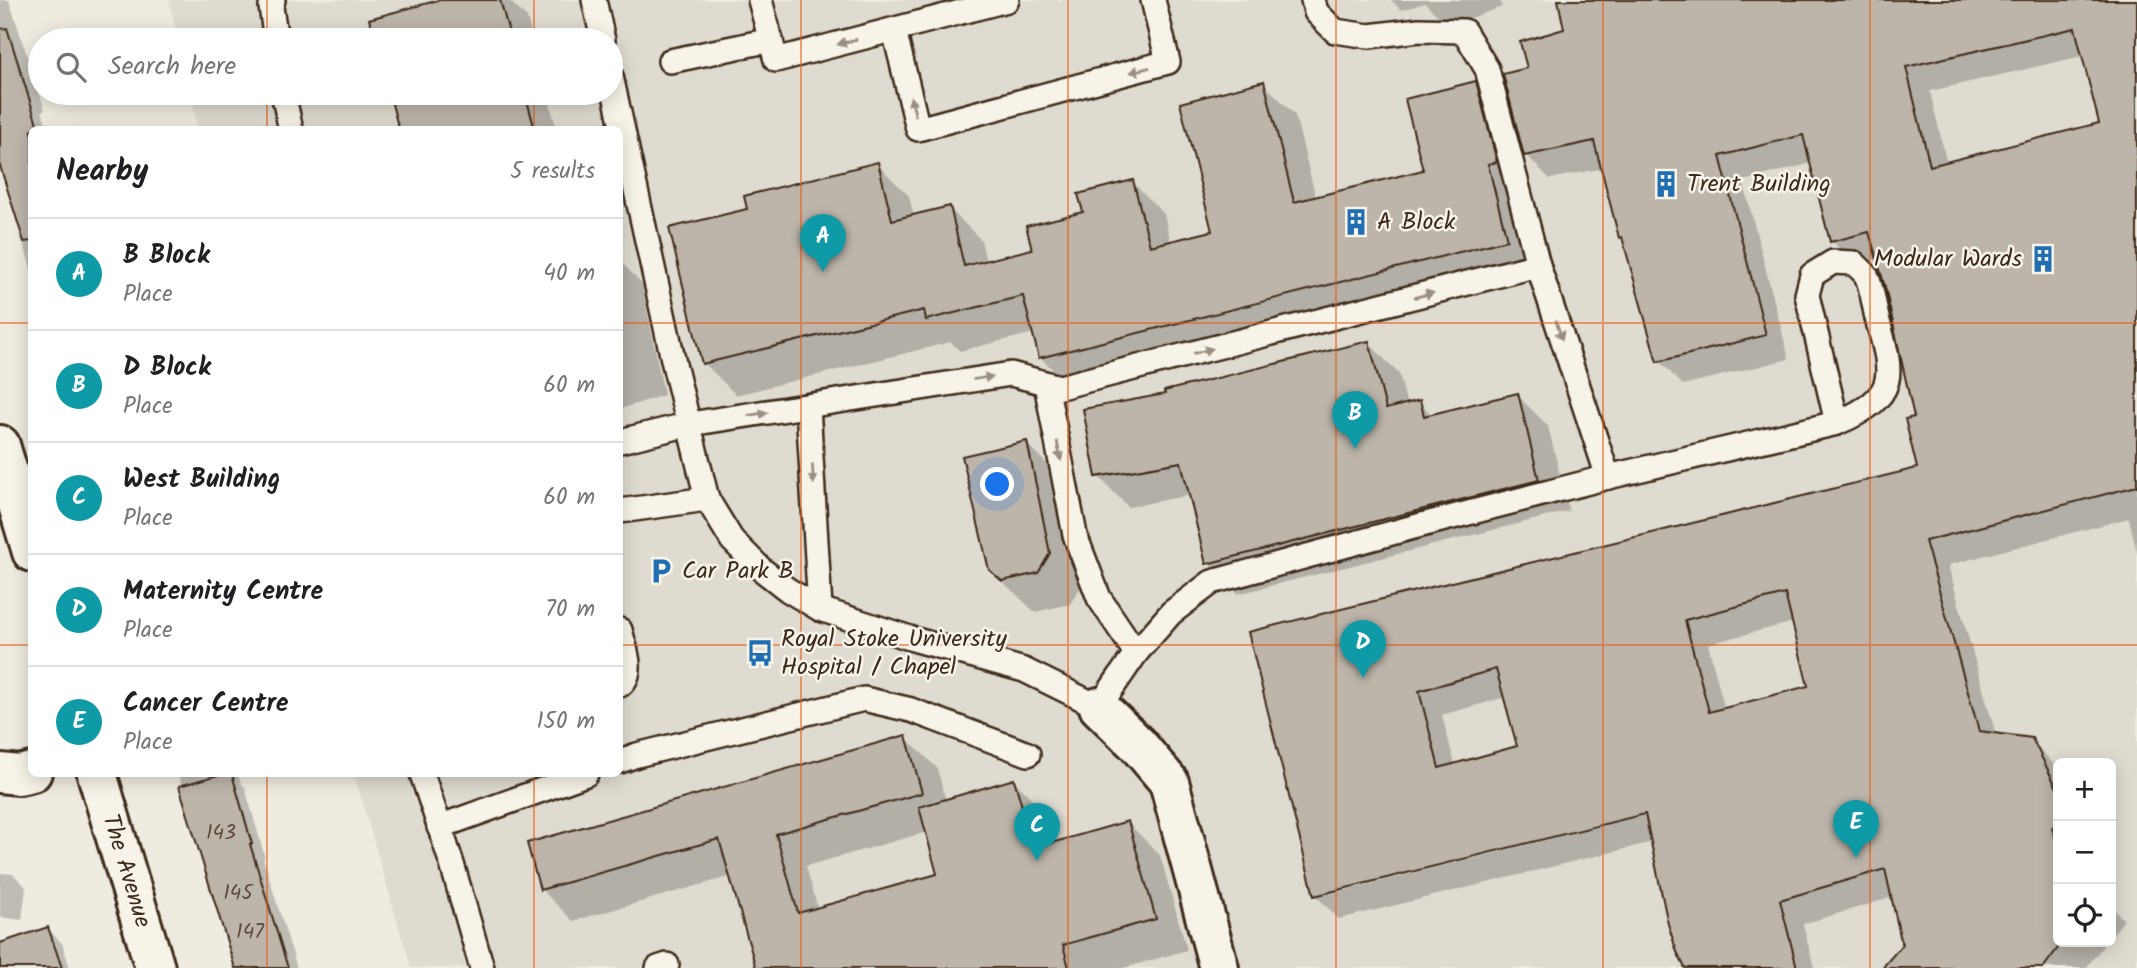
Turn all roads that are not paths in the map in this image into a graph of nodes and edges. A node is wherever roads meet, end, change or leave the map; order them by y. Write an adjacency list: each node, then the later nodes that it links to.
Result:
1 (273, 0): 7 (lane)
2 (594, 0): 8 (lane)
3 (760, 0): 10 (lane)
4 (1007, 0): 9 (lane)
5 (1153, 0): 9 (lane, one-way to 9)
6 (1312, 0): 17 (lane)
7 (274, 28)
8 (600, 28)
9 (894, 30): 10 (lane, one-way to 10)
10 (771, 40): 11 (lane)
11 (670, 61)
12 (286, 105): 14 (lane)
13 (617, 105): 15 (lane)
14 (290, 126)
15 (622, 126)
16 (623, 131): 21 (lane)
17 (1538, 265): 18 (lane, one-way to 17); 24 (lane, one-way to 24)
18 (1046, 384): 19 (lane, one-way to 18); 30 (lane, one-way to 30)
19 (808, 406): 21 (lane, one-way to 19); 28 (lane, one-way to 28)
20 (1838, 423): 20 (lane); 24 (lane)
21 (690, 424): 22 (lane); 25 (lane)
22 (623, 440)
23 (0, 444): 27 (street)
24 (1608, 477): 30 (lane)
25 (707, 499): 26 (lane); 28 (lane)
26 (623, 511)
27 (28, 538)
28 (820, 609): 32 (lane)
29 (623, 645): 31 (lane)
30 (1136, 653): 32 (lane)
31 (623, 683)
32 (1099, 707): 43 (street)
33 (1028, 754): 34 (lane)
34 (623, 760)
35 (28, 773): 36 (street)
36 (0, 774)
37 (98, 777): 41 (street, The Avenue)
38 (423, 777): 40 (lane)
39 (578, 777): 40 (lane)
40 (439, 827): 42 (lane)
41 (155, 968)
42 (482, 968)
43 (1219, 968)

